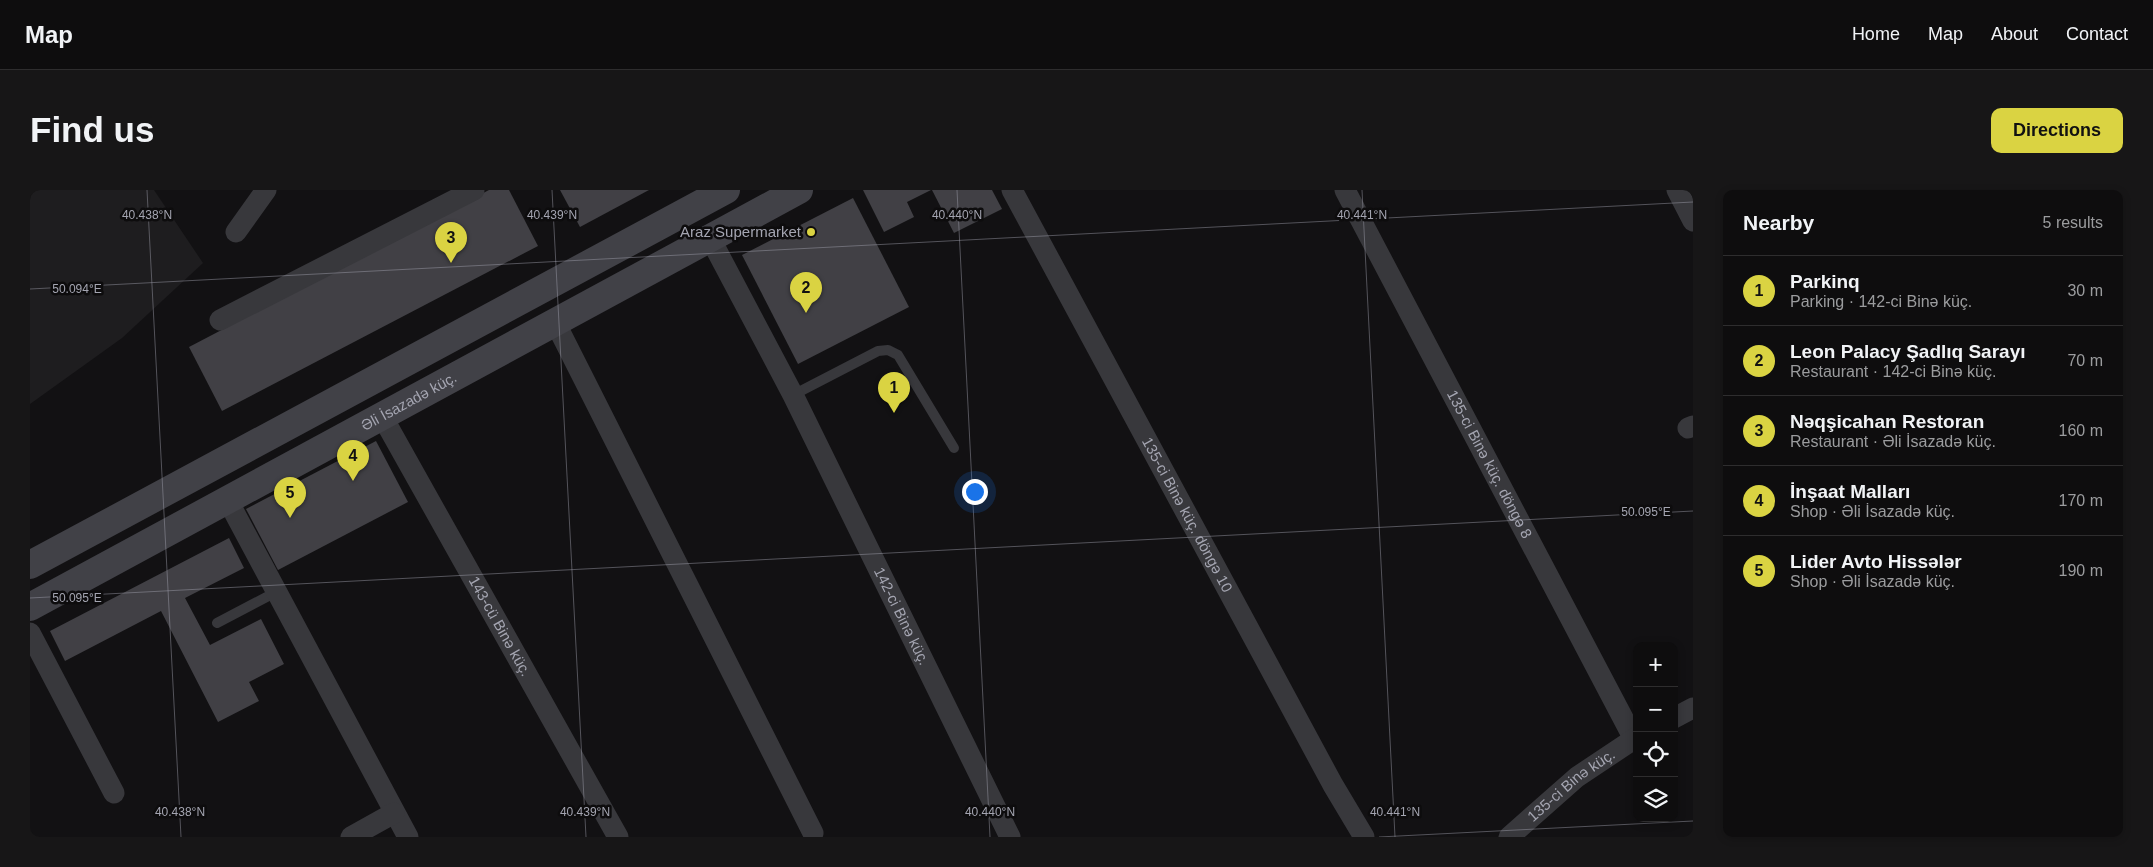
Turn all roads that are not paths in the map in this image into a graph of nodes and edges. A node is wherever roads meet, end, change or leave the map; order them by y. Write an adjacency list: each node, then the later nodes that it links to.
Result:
1 (266, 190): 12 (street)
2 (474, 190): 14 (street)
3 (726, 190): 9 (main road)
4 (732, 190): 10 (main road)
5 (799, 190): 10 (main road)
6 (1012, 190): 36 (street, 135-ci Binə küç. döngə 10)
7 (1345, 190): 27 (street, 135-ci Binə küç. döngə 8)
8 (1676, 190): 11 (street)
9 (694, 207): 13 (main road); 20 (main road)
10 (746, 218): 13 (main road, Əli İsazadə küç.)
11 (1693, 221)
12 (236, 232)
13 (710, 238): 15 (main road, Əli İsazadə küç.); 16 (street, 142-ci Binə küç.)
14 (220, 320)
15 (554, 322): 17 (main road, Əli İsazadə küç.); 31 (street)
16 (793, 395): 18 (lane); 35 (street, 142-ci Binə küç.)
17 (382, 416): 19 (main road, Əli İsazadə küç.); 34 (street, 143-cü Binə küç.)
18 (954, 448)
19 (227, 500): 21 (street); 22 (main road, Əli İsazadə küç.)
20 (30, 565)
21 (276, 592): 23 (lane); 30 (street)
22 (30, 607)
23 (217, 623)
24 (30, 633): 29 (street)
25 (1693, 708): 26 (street)
26 (1678, 716)
27 (1633, 734)
28 (1633, 739): 37 (street, 135-ci Binə küç.)
29 (114, 794)
30 (394, 812): 32 (street); 33 (street)
31 (813, 833)
32 (351, 837)
33 (408, 837)
34 (618, 837)
35 (1010, 837)
36 (1364, 837)
37 (1509, 837)

